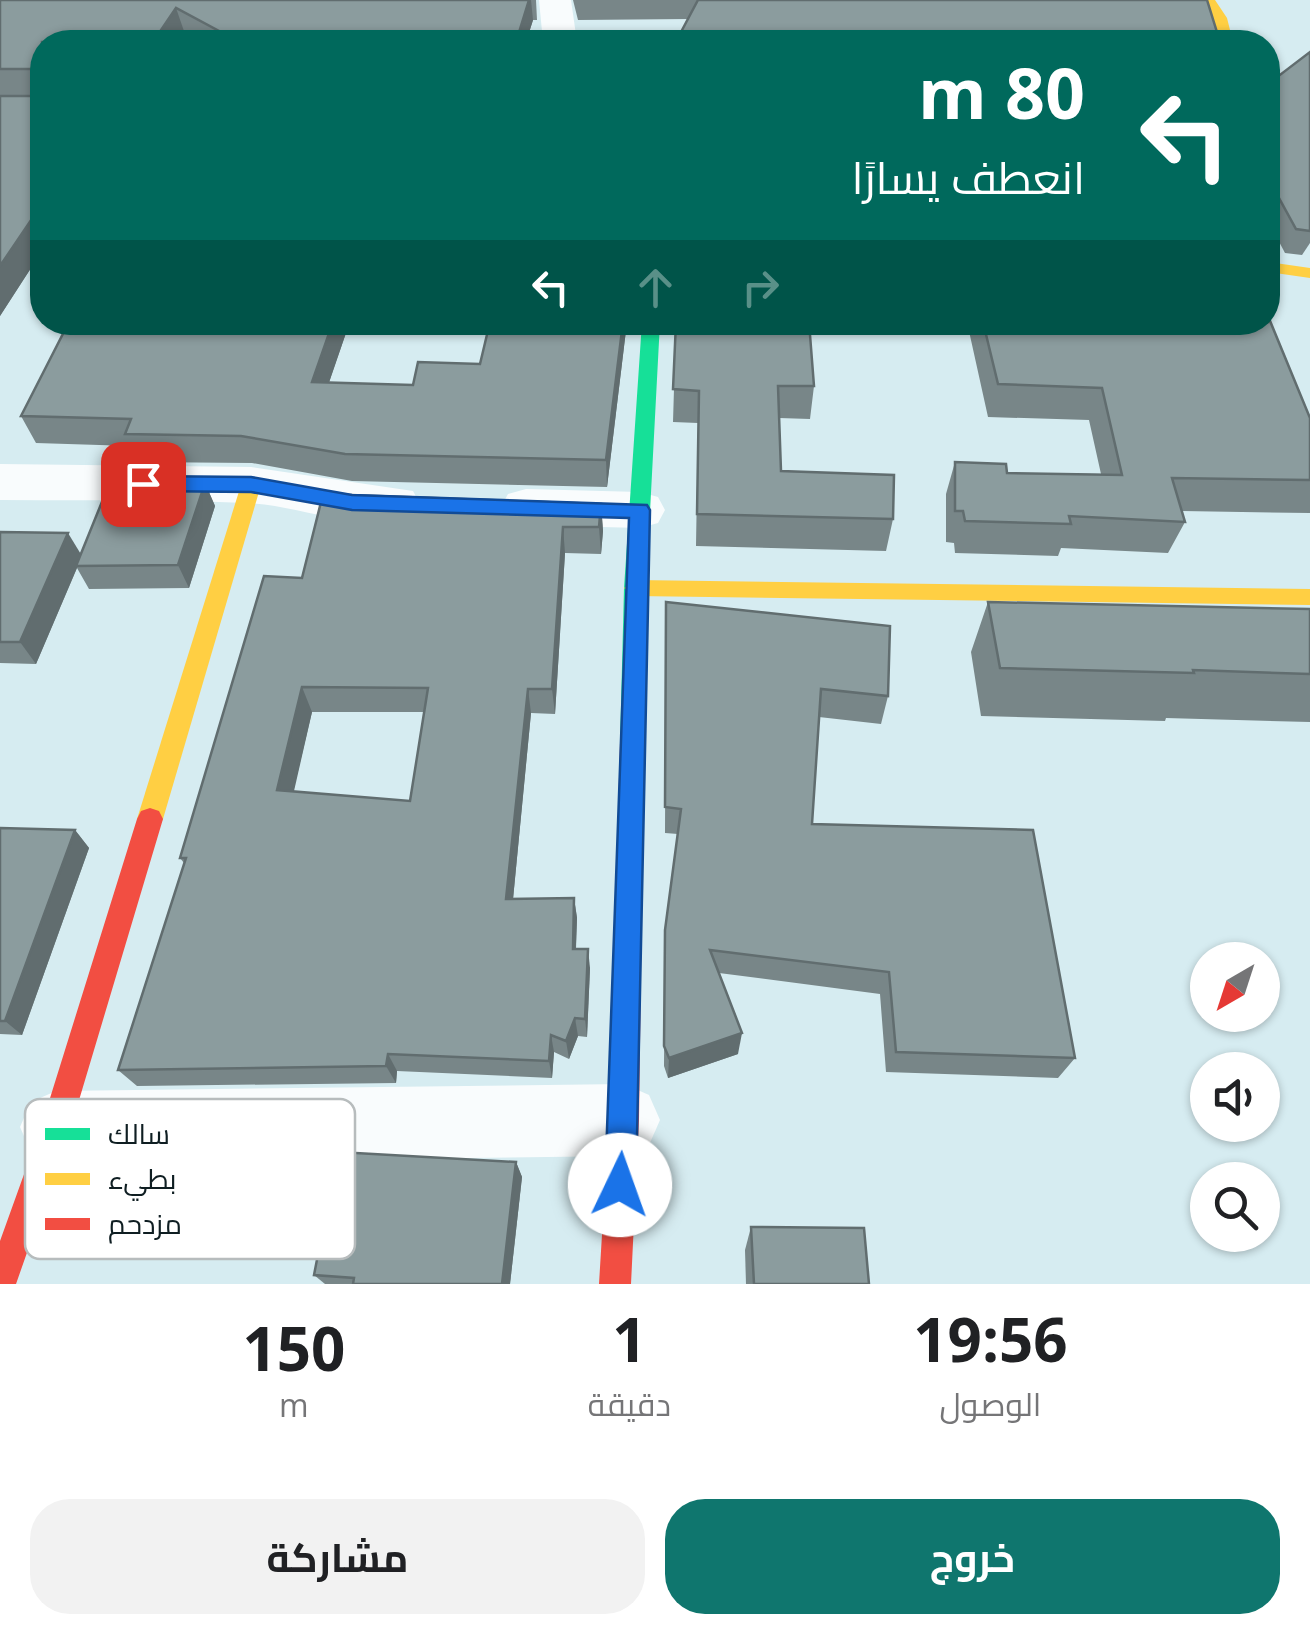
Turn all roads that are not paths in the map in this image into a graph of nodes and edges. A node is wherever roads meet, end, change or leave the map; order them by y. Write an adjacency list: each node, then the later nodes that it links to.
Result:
1 (555, 0): 3 (street)
2 (1208, 0): 4 (street)
3 (559, 30)
4 (1223, 30)
5 (1280, 269): 6 (street)
6 (1310, 273)
7 (650, 335): 10 (street)
8 (0, 482): 9 (street)
9 (251, 485): 10 (street); 13 (street)
10 (640, 510): 11 (street)
11 (635, 588): 12 (street); 14 (street)
12 (1310, 598)
13 (65, 1099)
14 (624, 1120): 15 (street); 18 (street)
15 (355, 1123)
16 (25, 1214): 17 (street)
17 (0, 1284)
18 (615, 1284)

